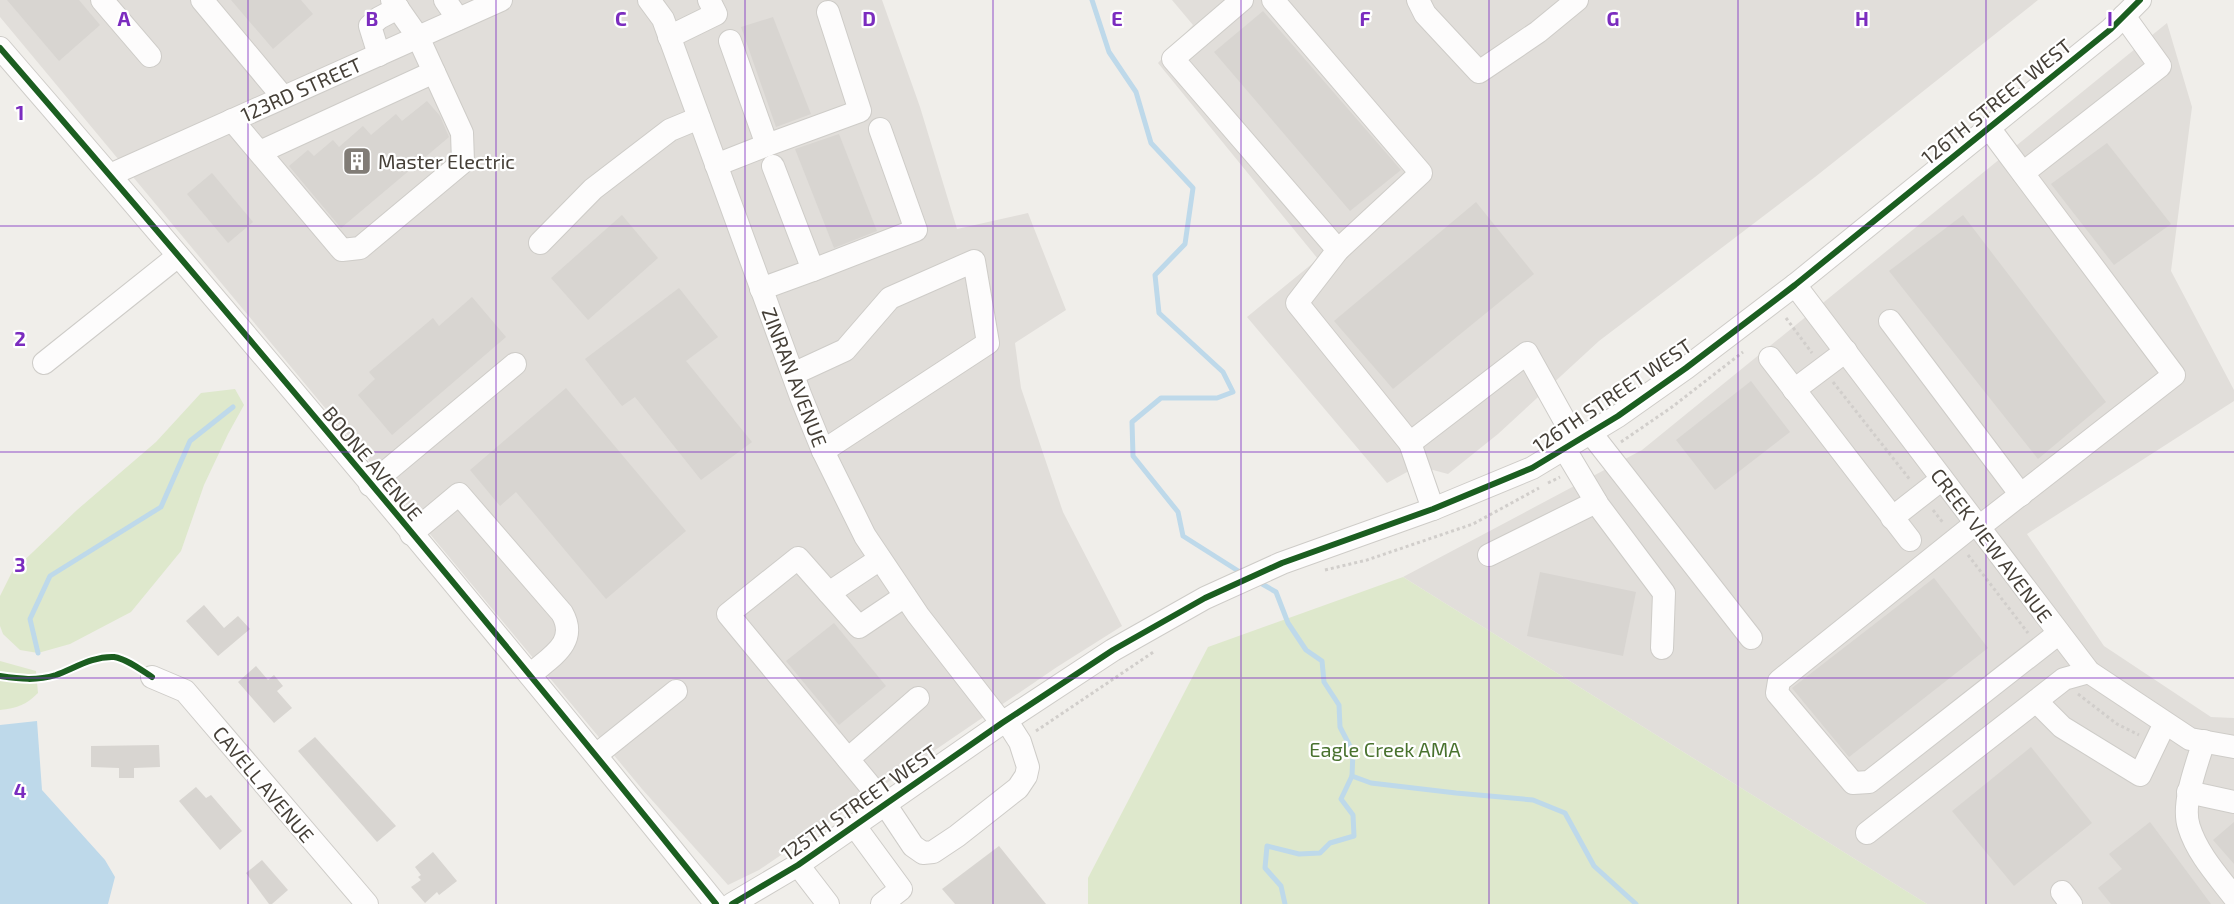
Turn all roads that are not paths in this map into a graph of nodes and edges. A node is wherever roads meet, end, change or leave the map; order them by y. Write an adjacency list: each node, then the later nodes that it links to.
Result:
1 (102, 0): 21 (street)
2 (202, 0): 23 (street)
3 (445, 0): 15 (street)
4 (649, 0): 17 (street, ZINRAN AVENUE)
5 (709, 0): 17 (street)
6 (1242, 0): 34 (street)
7 (1273, 0): 34 (street)
8 (1418, 0): 9 (street)
9 (1577, 0)
10 (2140, 0): 14 (street, 126TH STREET WEST)
11 (497, 2): 15 (street, 123RD STREET)
12 (395, 4): 16 (street); 20 (street)
13 (828, 12): 29 (street)
14 (2124, 16): 26 (street, 126TH STREET WEST); 31 (street)
15 (458, 20): 16 (street, 123RD STREET)
16 (418, 37): 20 (street, 123RD STREET); 22 (street)
17 (669, 38): 24 (street, ZINRAN AVENUE)
18 (730, 41): 29 (street)
19 (0, 48): 32 (street, BOONE AVENUE)
20 (379, 55): 23 (street, 123RD STREET)
21 (150, 56)
22 (434, 72): 28 (street); 28 (street)
23 (284, 97): 25 (street, 123RD STREET)
24 (699, 118): 30 (street, ZINRAN AVENUE); 33 (street)
25 (232, 120): 28 (street); 32 (street, 123RD STREET)
26 (1989, 128): 31 (street); 37 (street, 126TH STREET WEST)
27 (880, 129): 36 (street)
28 (260, 152)
29 (770, 156): 30 (street); 36 (street)
30 (716, 165): 38 (street, ZINRAN AVENUE)
31 (2023, 173): 51 (street)
32 (110, 175): 35 (street, BOONE AVENUE)
33 (540, 243)
34 (1338, 250): 47 (street)
35 (178, 256): 42 (street); 50 (street, BOONE AVENUE)
36 (813, 270): 38 (street)
37 (1795, 285): 40 (street, CREEK VIEW AVENUE); 46 (street, 126TH STREET WEST)
38 (761, 289): 44 (street, ZINRAN AVENUE)
39 (1890, 321): 51 (street)
40 (1846, 351): 45 (street); 49 (street, CREEK VIEW AVENUE)
41 (1770, 358): 45 (street)
42 (44, 363)
43 (515, 364): 50 (street)
44 (793, 374): 48 (street, ZINRAN AVENUE); 48 (street)
45 (1794, 390): 54 (street)
46 (1577, 440): 47 (street); 52 (street); 53 (street, 126TH STREET WEST); 63 (street)
47 (1410, 443): 53 (street)
48 (823, 451): 59 (street, ZINRAN AVENUE)
49 (1942, 479): 54 (street); 55 (street, CREEK VIEW AVENUE)
50 (370, 485): 56 (street, BOONE AVENUE)
51 (2021, 495): 55 (street)
52 (1596, 502): 58 (street); 64 (street)
53 (1433, 509): 71 (street, 126TH STREET WEST)
54 (1893, 518): 57 (street)
55 (1978, 525): 62 (street, CREEK VIEW AVENUE); 62 (street)
56 (411, 534): 66 (street, BOONE AVENUE); 66 (street)
57 (1910, 540)
58 (1489, 555)
59 (880, 559): 60 (street); 61 (street, ZINRAN AVENUE)
60 (828, 593): 61 (street); 76 (street)
61 (905, 596): 71 (street, ZINRAN AVENUE)
62 (2059, 633): 65 (street, CREEK VIEW AVENUE)
63 (1751, 638)
64 (1662, 648)
65 (2089, 672): 70 (street); 72 (street, CREEK VIEW AVENUE)
66 (530, 675): 75 (street, BOONE AVENUE)
67 (152, 677): 84 (street, CAVELL AVENUE)
68 (676, 691): 75 (street)
69 (918, 698): 76 (street)
70 (2036, 701): 72 (street); 81 (street)
71 (1004, 722): 79 (street, 125TH STREET WEST); 79 (street, ZINRAN AVENUE)
72 (2165, 723): 73 (street, CREEK VIEW AVENUE)
73 (2204, 741): 74 (street, CREEK VIEW AVENUE); 77 (street)
74 (2234, 747)
75 (597, 755): 85 (street, BOONE AVENUE)
76 (848, 759): 79 (street)
77 (2188, 792): 78 (street); 83 (street)
78 (2234, 802)
79 (885, 804): 80 (street, 125TH STREET WEST)
80 (854, 825): 82 (street, 125TH STREET WEST); 88 (street)
81 (1868, 833)
82 (798, 865): 86 (street, 125TH STREET WEST); 87 (street)
83 (2234, 897)
84 (367, 904)
85 (716, 904)
86 (732, 904)
87 (828, 904)
88 (882, 904)

